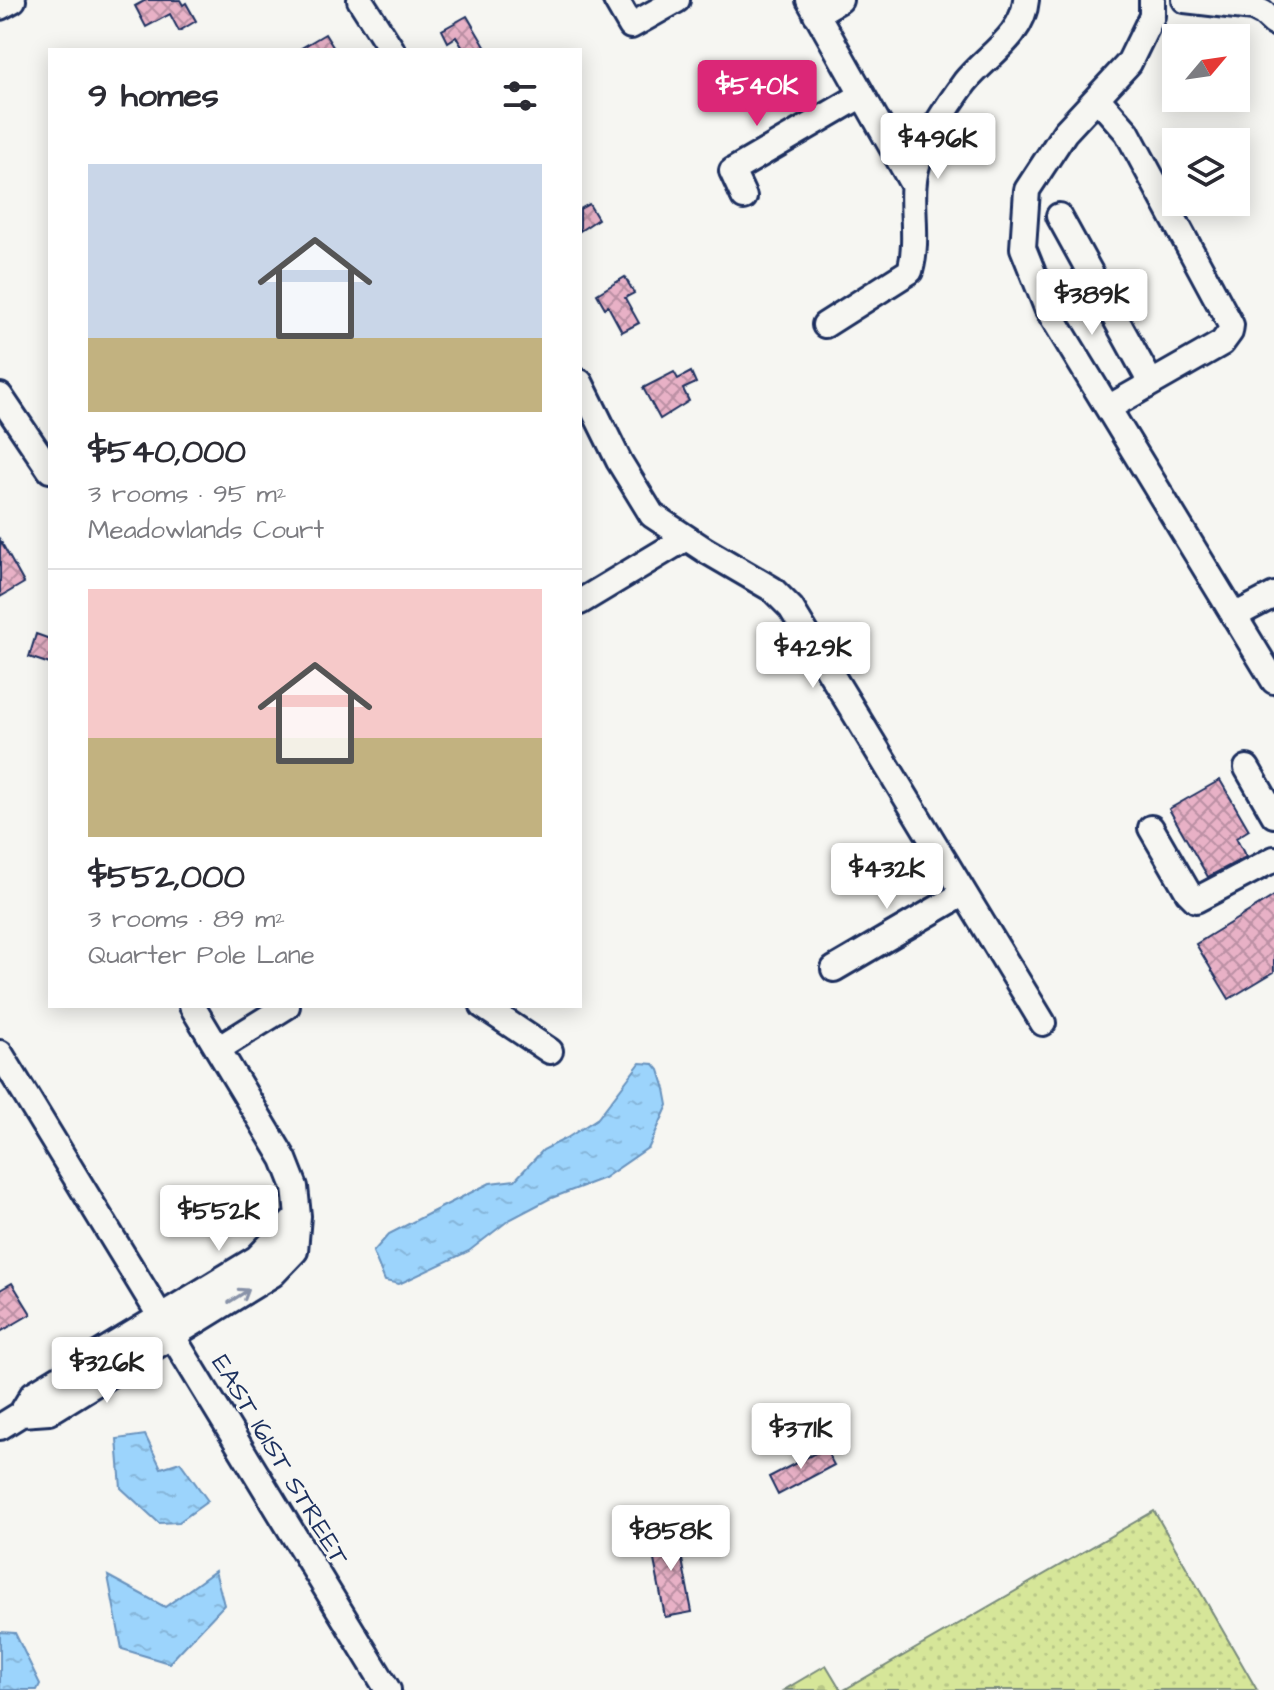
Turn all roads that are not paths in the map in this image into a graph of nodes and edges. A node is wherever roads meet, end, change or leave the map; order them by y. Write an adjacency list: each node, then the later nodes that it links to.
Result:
1 (13, 0): 9 (street)
2 (360, 0): 12 (street)
3 (616, 0): 4 (street)
4 (677, 0)
5 (840, 0): 10 (street)
6 (1026, 0): 15 (street)
7 (1152, 0): 14 (street)
8 (1185, 0): 11 (street)
9 (0, 7)
10 (812, 7): 13 (street)
11 (1274, 23)
12 (391, 48)
13 (862, 95): 15 (street); 16 (street)
14 (1097, 98): 19 (street); 22 (street)
15 (912, 183): 18 (street)
16 (744, 197)
17 (1059, 216): 19 (street)
18 (825, 325)
19 (1151, 383): 22 (street)
20 (582, 386): 24 (street)
21 (0, 396): 23 (street)
22 (1108, 408): 27 (street)
23 (48, 463)
24 (686, 538): 26 (street); 33 (street)
25 (1274, 595): 27 (street)
26 (582, 601)
27 (1234, 616): 28 (street)
28 (1274, 681)
29 (1247, 768): 30 (street)
30 (1274, 815)
31 (1151, 828): 32 (street)
32 (1274, 859)
33 (964, 893): 34 (street); 38 (street)
34 (834, 969)
35 (193, 1008): 39 (street)
36 (284, 1008): 39 (street)
37 (486, 1008): 40 (street)
38 (1043, 1023)
39 (218, 1049): 42 (street)
40 (550, 1051)
41 (0, 1053): 43 (street, EAST 161ST STREET)
42 (298, 1216): 43 (street); 44 (street, one-way to 42)
43 (160, 1315): 44 (street, EAST 161ST STREET); 45 (street)
44 (173, 1337): 45 (street); 46 (street, EAST 161ST STREET)
45 (7, 1419)
46 (388, 1690)

